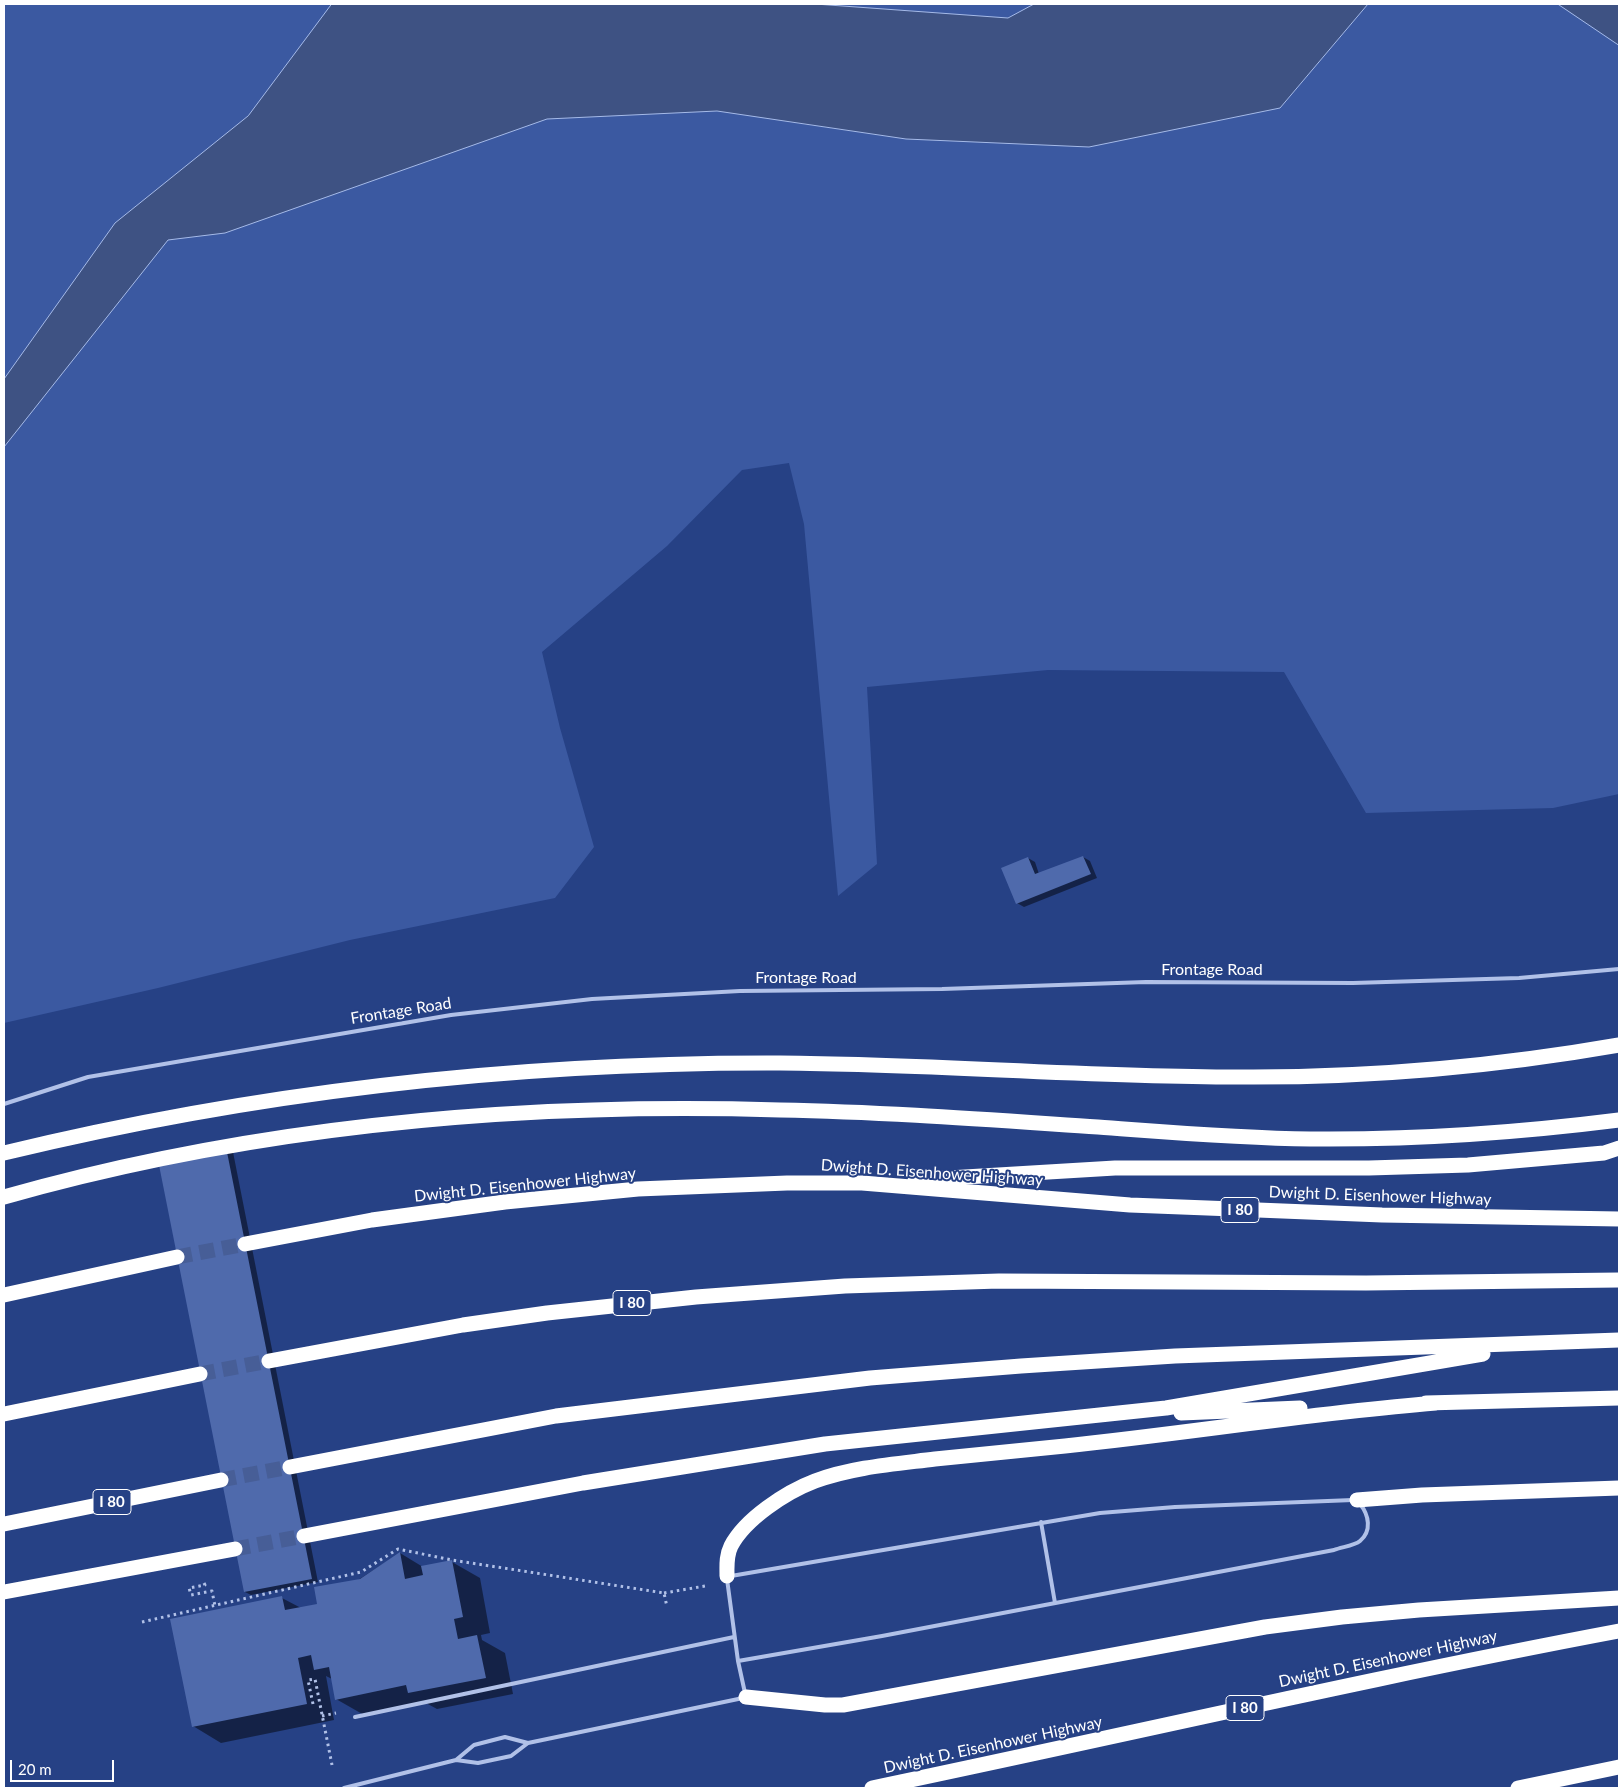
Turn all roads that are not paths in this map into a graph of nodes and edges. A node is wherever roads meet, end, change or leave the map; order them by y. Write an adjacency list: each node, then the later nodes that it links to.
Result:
1 (1619, 969): 3 (lane, Frontage Road)
2 (1619, 1045): 6 (highway)
3 (4, 1104)
4 (1619, 1120): 8 (highway)
5 (1619, 1148): 7 (highway)
6 (4, 1153)
7 (862, 1184): 9 (highway, Dwight D. Eisenhower Highway / I 80); 10 (highway, Dwight D. Eisenhower Highway / I 80)
8 (4, 1198)
9 (1619, 1219)
10 (245, 1244)
11 (177, 1257): 13 (highway)
12 (1619, 1280): 16 (highway, I 80)
13 (4, 1295)
14 (1619, 1340): 15 (highway)
15 (1566, 1343): 21 (highway); 22 (highway)
16 (269, 1361)
17 (200, 1374): 20 (highway)
18 (1619, 1398): 19 (highway)
19 (1436, 1403): 21 (highway); 30 (highway)
20 (4, 1414)
21 (1089, 1417): 28 (highway)
22 (290, 1467)
23 (221, 1480): 27 (highway, I 80)
24 (1619, 1488): 25 (highway)
25 (1356, 1500): 26 (lane); 33 (lane)
26 (1041, 1522): 30 (lane); 33 (lane)
27 (4, 1524)
28 (304, 1536)
29 (235, 1549): 31 (highway)
30 (727, 1579): 35 (lane)
31 (4, 1592)
32 (1619, 1598): 37 (highway)
33 (1055, 1603): 36 (lane)
34 (1619, 1631): 43 (highway, Dwight D. Eisenhower Highway / I 80)
35 (734, 1637): 36 (lane); 38 (lane)
36 (738, 1661): 37 (lane)
37 (746, 1697): 39 (lane)
38 (355, 1717)
39 (528, 1743): 40 (lane); 40 (lane)
40 (456, 1760): 42 (lane)
41 (1619, 1767): 44 (highway)
42 (344, 1788)
43 (872, 1788)
44 (1518, 1788)

